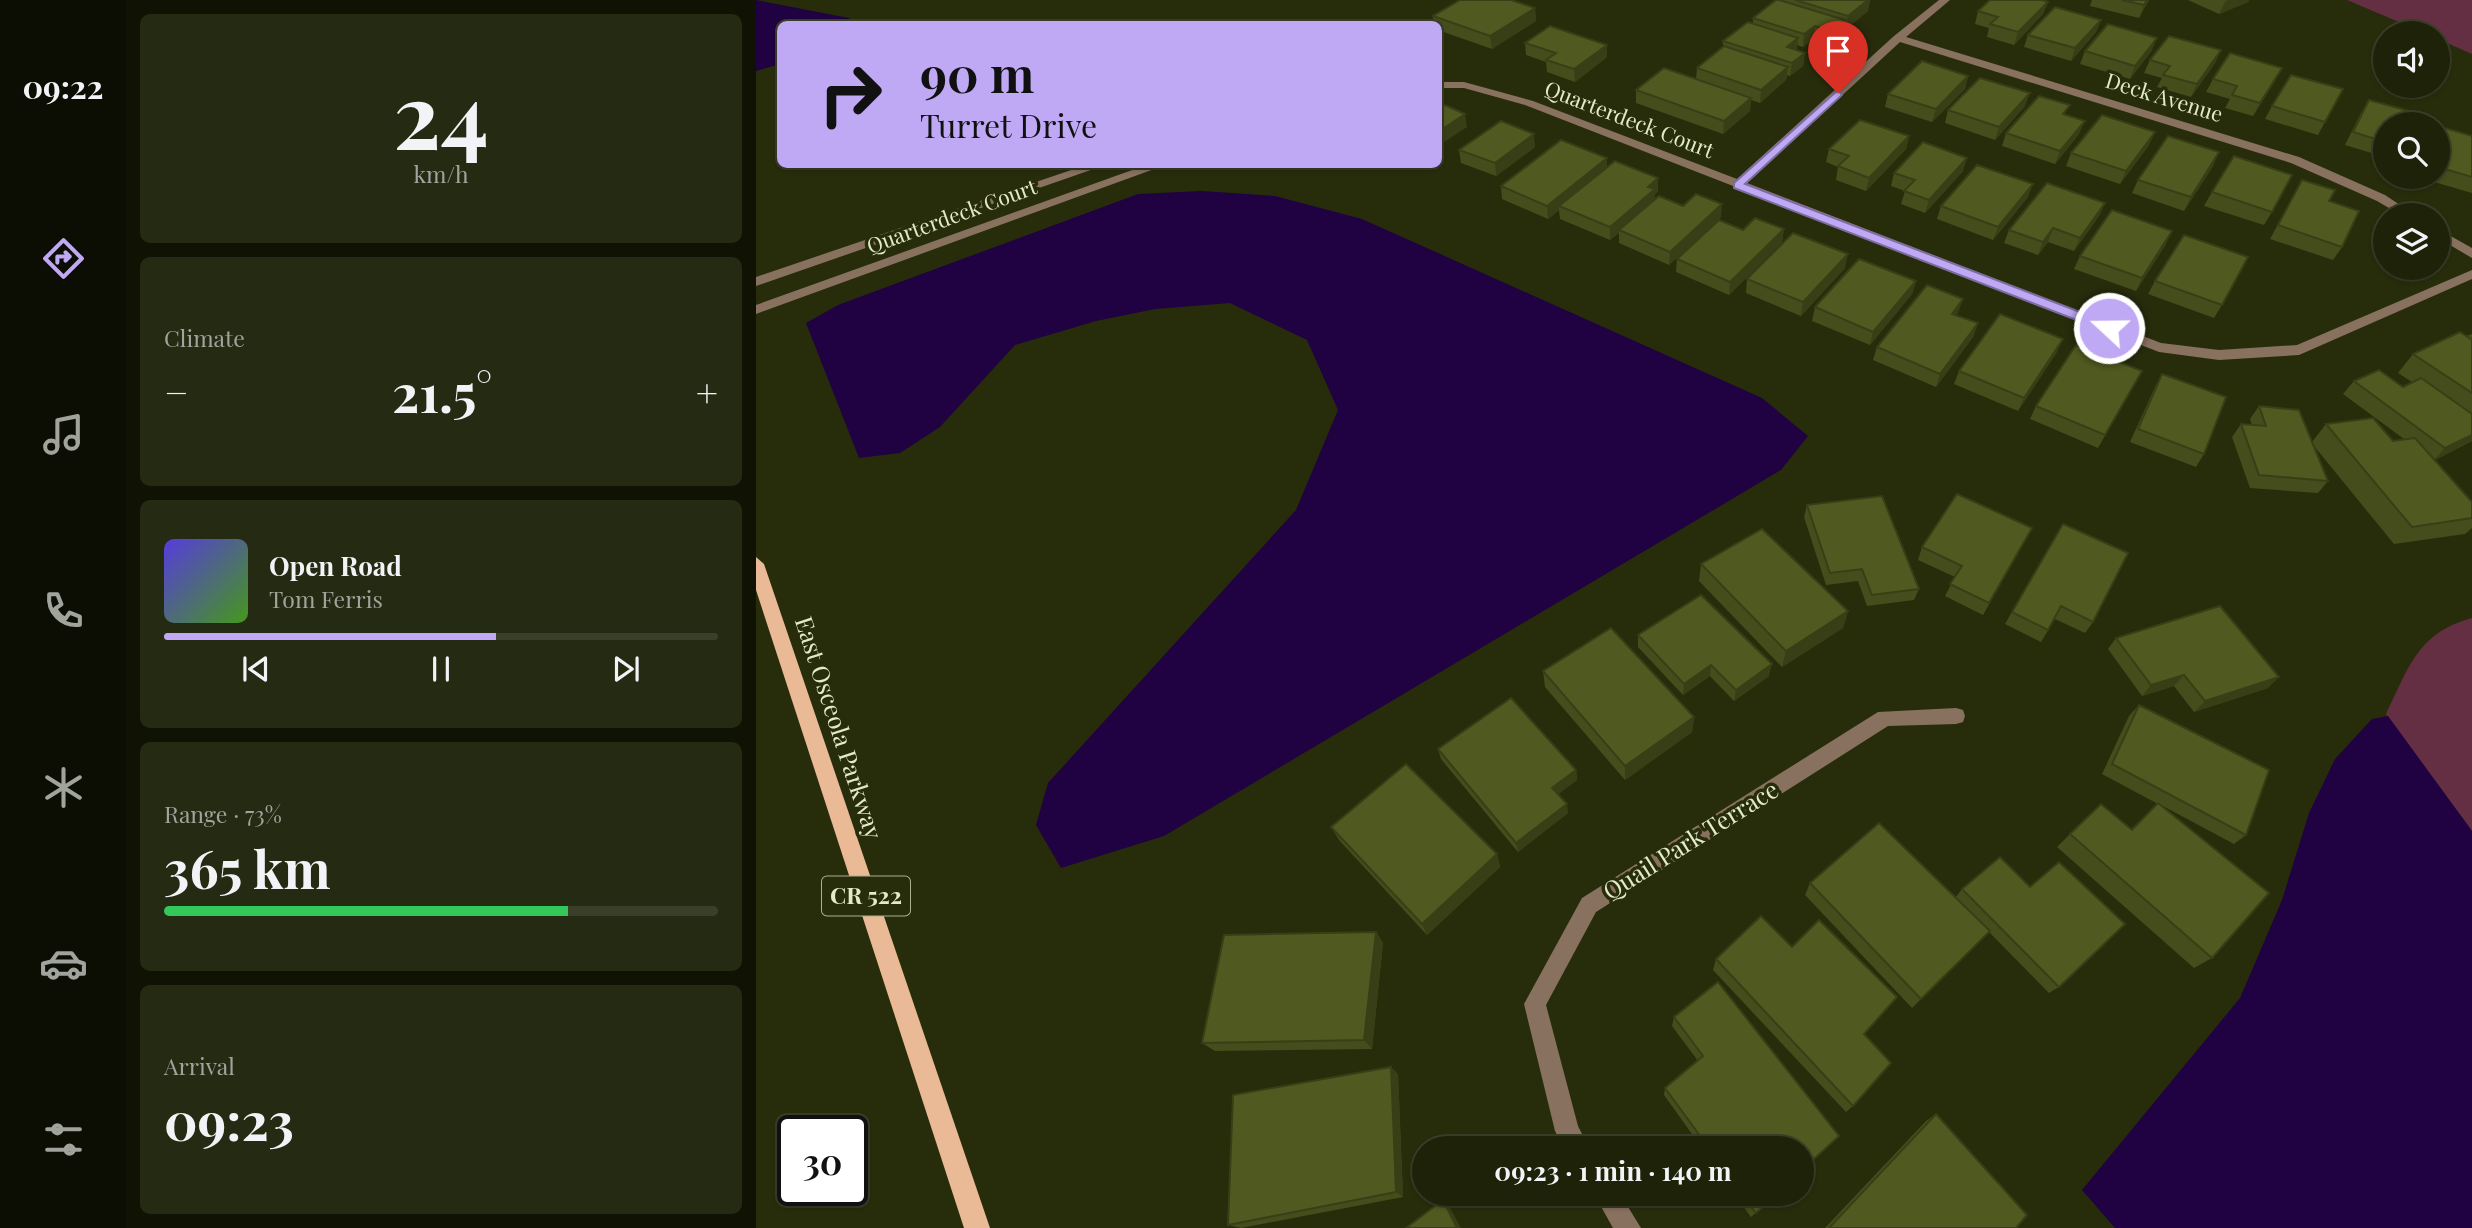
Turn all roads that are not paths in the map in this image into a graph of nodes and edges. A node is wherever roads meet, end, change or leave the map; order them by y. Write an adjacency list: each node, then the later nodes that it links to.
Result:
1 (1945, 0): 2 (street)
2 (1898, 38): 6 (street); 8 (street, Deck Avenue)
3 (1442, 85): 6 (street, Quarterdeck Court)
4 (1090, 168): 7 (street, Quarterdeck Court)
5 (1151, 168): 9 (street, Quarterdeck Court)
6 (1738, 185): 12 (street, Quarterdeck Court)
7 (1035, 187): 9 (street); 13 (street, Quarterdeck Court)
8 (2389, 203)
9 (1047, 206): 14 (street, Quarterdeck Court)
10 (2450, 240): 11 (street)
11 (2472, 254)
12 (2472, 274)
13 (756, 282)
14 (756, 310)
15 (756, 564): 19 (main road, East Osceola Parkway / CR 522)
16 (1956, 716): 17 (street, Quail Park Terrace)
17 (1570, 1136)
18 (1614, 1206): 20 (street)
19 (976, 1228)
20 (1628, 1228)

